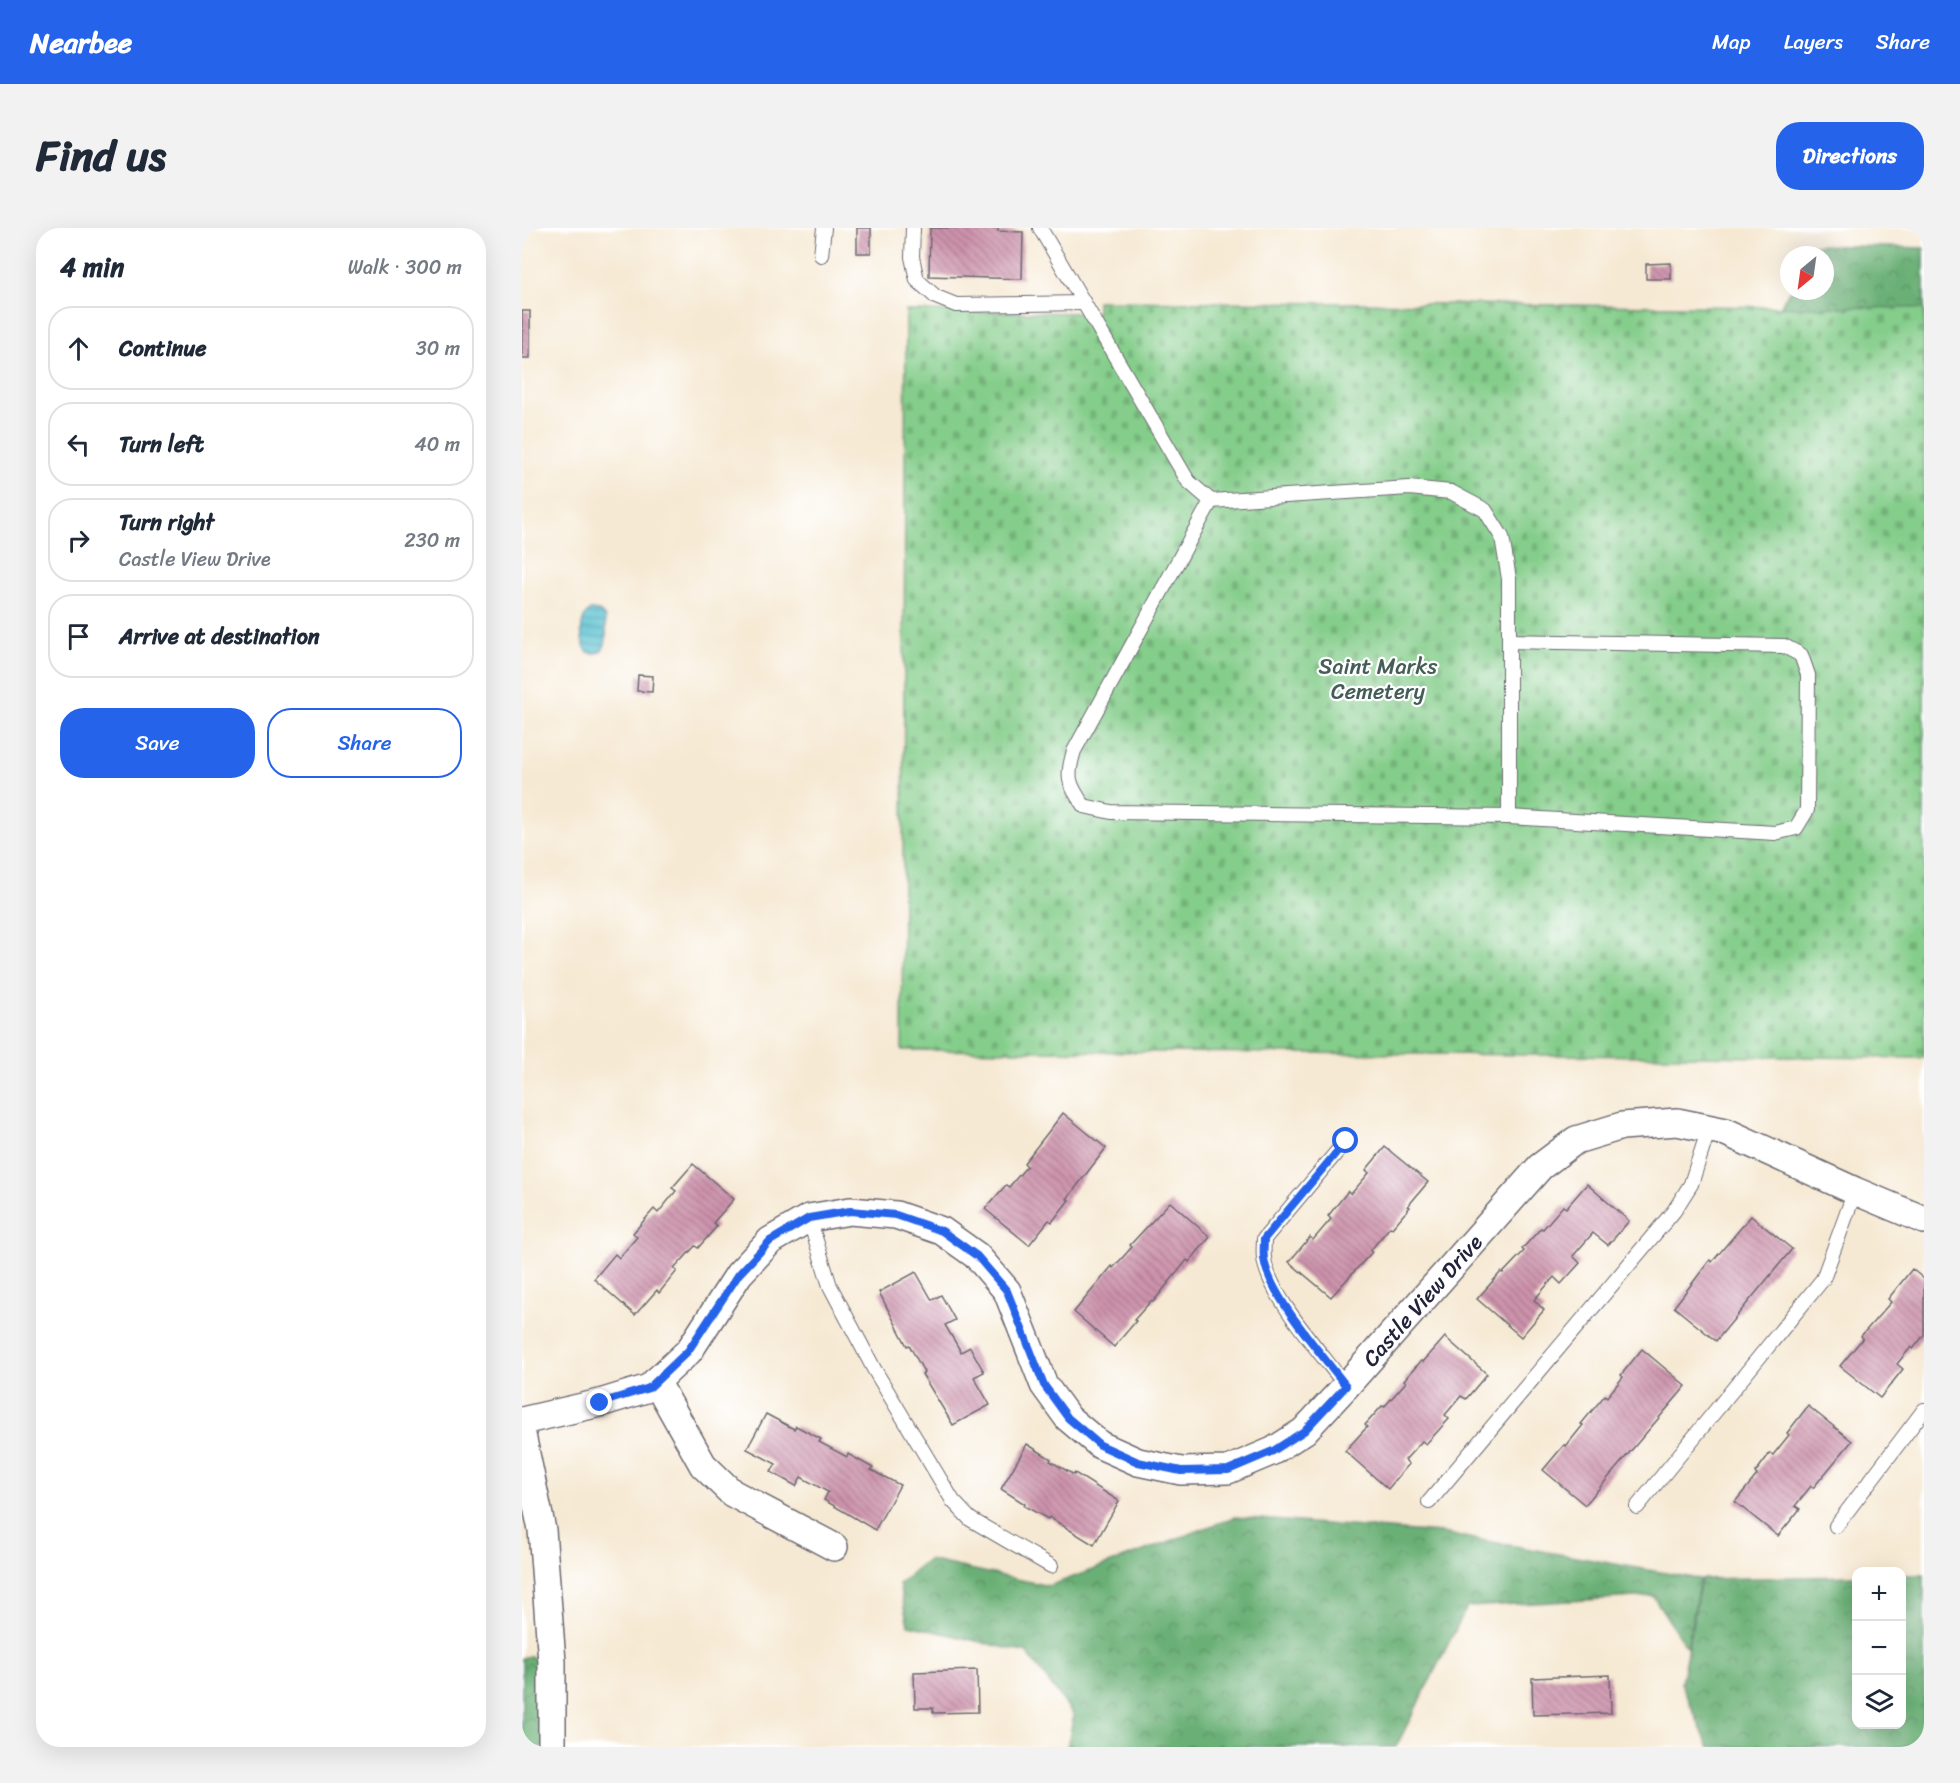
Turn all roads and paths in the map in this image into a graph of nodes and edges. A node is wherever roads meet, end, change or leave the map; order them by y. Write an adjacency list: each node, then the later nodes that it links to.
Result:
1 (824, 228): 4 (lane)
2 (913, 228): 5 (lane)
3 (1040, 228): 5 (lane)
4 (821, 255)
5 (1084, 303): 6 (lane)
6 (1210, 501): 7 (lane); 8 (lane)
7 (1509, 641): 8 (lane); 8 (lane)
8 (1509, 817)
9 (1709, 1128): 11 (street, Castle View Drive); 15 (street, Castle View Drive); 19 (lane)
10 (1346, 1141): 15 (lane)
11 (1855, 1191): 13 (street, Castle View Drive); 20 (lane)
12 (809, 1218): 14 (street, Castle View Drive); 15 (street, Castle View Drive); 23 (lane)
13 (1924, 1220)
14 (656, 1381): 17 (street, Castle View Drive); 22 (street)
15 (1346, 1386)
16 (1924, 1410): 21 (lane)
17 (522, 1420)
18 (522, 1435): 24 (street)
19 (1429, 1502)
20 (1637, 1507)
21 (1836, 1526)
22 (834, 1547)
23 (1052, 1566)
24 (552, 1747)

